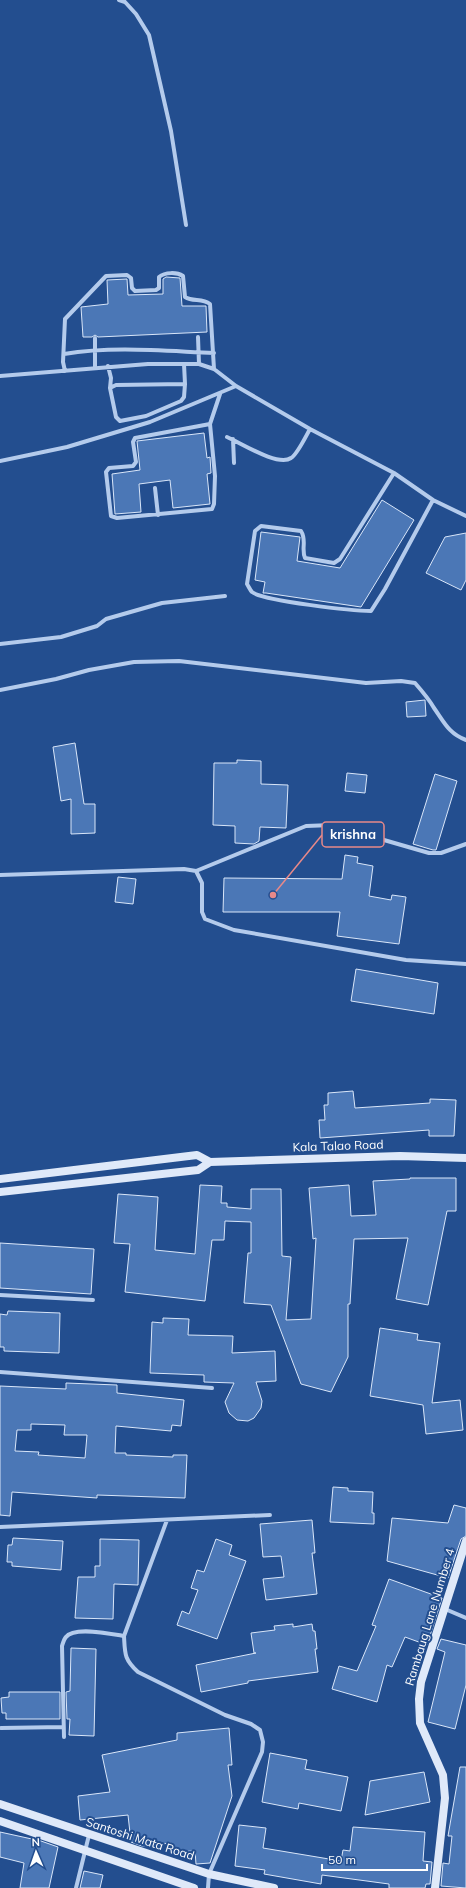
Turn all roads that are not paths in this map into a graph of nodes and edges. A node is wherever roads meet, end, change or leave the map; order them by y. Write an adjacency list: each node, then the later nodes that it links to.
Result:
1 (119, 0): 2 (street)
2 (186, 225)
3 (198, 337): 6 (street)
4 (95, 338): 5 (street)
5 (94, 351): 6 (street); 8 (street); 12 (street)
6 (198, 352): 7 (street); 10 (street)
7 (214, 353): 8 (street); 13 (street)
8 (64, 354): 14 (street)
9 (184, 364): 10 (street); 11 (street); 16 (street)
10 (199, 364): 13 (street)
11 (108, 366): 12 (street); 18 (street)
12 (94, 367): 14 (street)
13 (214, 368): 17 (street)
14 (65, 371): 15 (street)
15 (0, 376)
16 (185, 384): 18 (street); 18 (street)
17 (236, 386): 19 (street); 21 (street)
18 (110, 388)
19 (220, 394): 20 (street); 24 (street)
20 (210, 424): 29 (street); 29 (street)
21 (310, 429): 23 (street); 26 (street)
22 (227, 437): 23 (street)
23 (233, 439): 25 (street)
24 (0, 461)
25 (234, 463)
26 (394, 474): 28 (street); 28 (street)
27 (155, 488): 29 (street)
28 (433, 500): 30 (street)
29 (158, 515)
30 (466, 516)
31 (225, 596): 32 (street)
32 (0, 644)
33 (0, 690): 34 (street)
34 (466, 740)
35 (466, 844): 36 (street)
36 (196, 871): 37 (street); 38 (street)
37 (0, 875)
38 (466, 964)
39 (466, 1158): 40 (street, Kala Talao Road)
40 (210, 1162): 41 (street, Kala Talao Road); 42 (street, Kala Talao Road)
41 (0, 1179)
42 (0, 1192)
43 (0, 1295): 44 (street)
44 (93, 1300)
45 (0, 1372): 46 (street)
46 (212, 1388)
47 (270, 1515): 48 (street)
48 (167, 1520): 49 (street); 53 (street)
49 (0, 1527)
50 (466, 1541): 51 (street, Rambaug Lane Number 4)
51 (444, 1608): 52 (street); 66 (street, Rambaug Lane Number 4)
52 (466, 1618)
53 (124, 1636): 54 (street); 61 (street)
54 (63, 1727): 55 (street); 56 (street)
55 (1, 1728)
56 (64, 1737)
57 (0, 1804): 59 (street, Santoshi Mata Road)
58 (0, 1822): 60 (street)
59 (89, 1835): 60 (street); 61 (street, Santoshi Mata Road)
60 (85, 1851): 62 (street); 63 (street)
61 (209, 1874): 64 (street); 65 (street, Santoshi Mata Road)
62 (76, 1888)
63 (194, 1888)
64 (208, 1888)
65 (274, 1888)
66 (435, 1888)

